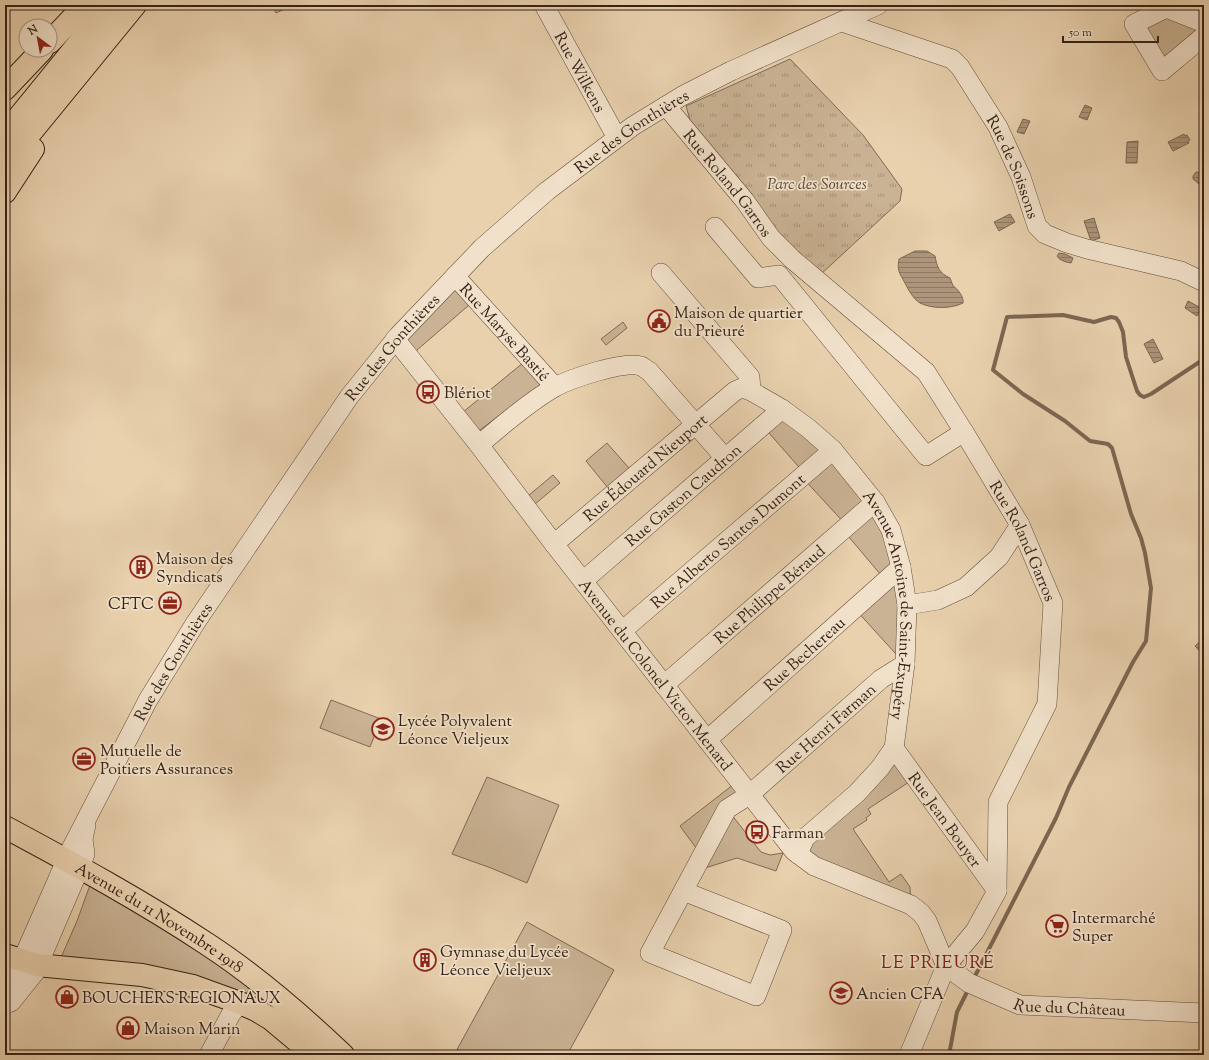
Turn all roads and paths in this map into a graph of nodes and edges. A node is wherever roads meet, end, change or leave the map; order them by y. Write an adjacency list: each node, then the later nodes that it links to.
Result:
1 (85, 5): 8 (main road)
2 (110, 5): 14 (main road)
3 (135, 5): 11 (main road)
4 (544, 5): 15 (street, Rue Wilkens)
5 (878, 5): 6 (street, Rue des Gonthières)
6 (844, 14): 13 (street, Rue des Gonthières); 23 (street, Rue de Soissons)
7 (1204, 23): 9 (street)
8 (58, 34)
9 (1204, 36)
10 (35, 58): 12 (main road)
11 (70, 84): 16 (main road); 17 (main road)
12 (5, 90)
13 (666, 106): 15 (street, Rue des Gonthières); 19 (street, Rue Roland Garros)
14 (5, 134)
15 (617, 138): 22 (street, Rue des Gonthières)
16 (5, 164)
17 (5, 192)
18 (715, 227): 21 (street)
19 (792, 259): 21 (street); 29 (street, Rue Roland Garros)
20 (661, 273): 26 (street)
21 (779, 275): 29 (street)
22 (455, 276): 24 (street, Rue des Gonthières); 25 (street, Rue Maryse Bastié)
23 (1204, 282)
24 (395, 339): 30 (street, Avenue du Colonel Victor Menard); 47 (street, Rue des Gonthières)
25 (555, 387): 28 (street); 30 (street)
26 (743, 391): 27 (street, Avenue Antoine de Saint-Exupéry); 28 (street, Rue Édouard Nieuport)
27 (782, 409): 31 (street, Avenue Antoine de Saint-Exupéry); 32 (street, Rue Gaston Caudron)
28 (695, 424): 32 (street); 35 (street, Rue Édouard Nieuport)
29 (964, 432): 34 (street, Rue Roland Garros)
30 (479, 445): 35 (street, Avenue du Colonel Victor Menard)
31 (832, 450): 33 (street, Avenue Antoine de Saint-Exupéry); 39 (street, Rue Alberto Santos Dumont)
32 (725, 458): 37 (street, Rue Gaston Caudron)
33 (875, 502): 36 (street, Avenue Antoine de Saint-Exupéry); 41 (street, Rue Philippe Béraud)
34 (1020, 525): 38 (street); 49 (street, Rue Roland Garros)
35 (554, 544): 37 (street, Avenue du Colonel Victor Menard)
36 (902, 567): 38 (street, Avenue Antoine de Saint-Exupéry); 42 (street, Rue Bechereau)
37 (583, 581): 39 (street, Avenue du Colonel Victor Menard)
38 (907, 605): 40 (street, Avenue Antoine de Saint-Exupéry)
39 (622, 632): 41 (street, Avenue du Colonel Victor Menard)
40 (905, 664): 43 (street, Avenue Antoine de Saint-Exupéry); 44 (street, Rue Henri Farman)
41 (664, 685): 42 (street, Avenue du Colonel Victor Menard)
42 (707, 740): 44 (street, Avenue du Colonel Victor Menard)
43 (894, 748): 46 (street, Avenue Antoine de Saint-Exupéry); 49 (street, Rue Jean Bouyer)
44 (749, 795): 46 (street, Avenue du Colonel Victor Menard); 48 (street)
45 (5, 827): 47 (main road, Avenue du 11 Novembre 1918)
46 (798, 854): 51 (street, Avenue du Colonel Victor Menard)
47 (73, 863): 50 (street, Rue des Gonthières); 58 (main road, Avenue du 11 Novembre 1918)
48 (683, 891): 48 (street)
49 (997, 891): 51 (street, Rue Roland Garros)
50 (21, 960): 52 (main road, Avenue du 11 Novembre 1918); 53 (street, Rue des Gonthières); 54 (street, Rue des Gonthières)
51 (946, 966): 55 (street, Rue du Château); 59 (street, Rue Roland Garros)
52 (240, 1003): 56 (street); 57 (main road, Avenue du 11 Novembre 1918)
53 (5, 1005)
54 (5, 1010)
55 (1204, 1012)
56 (209, 1055)
57 (314, 1055)
58 (343, 1055)
59 (909, 1055)

